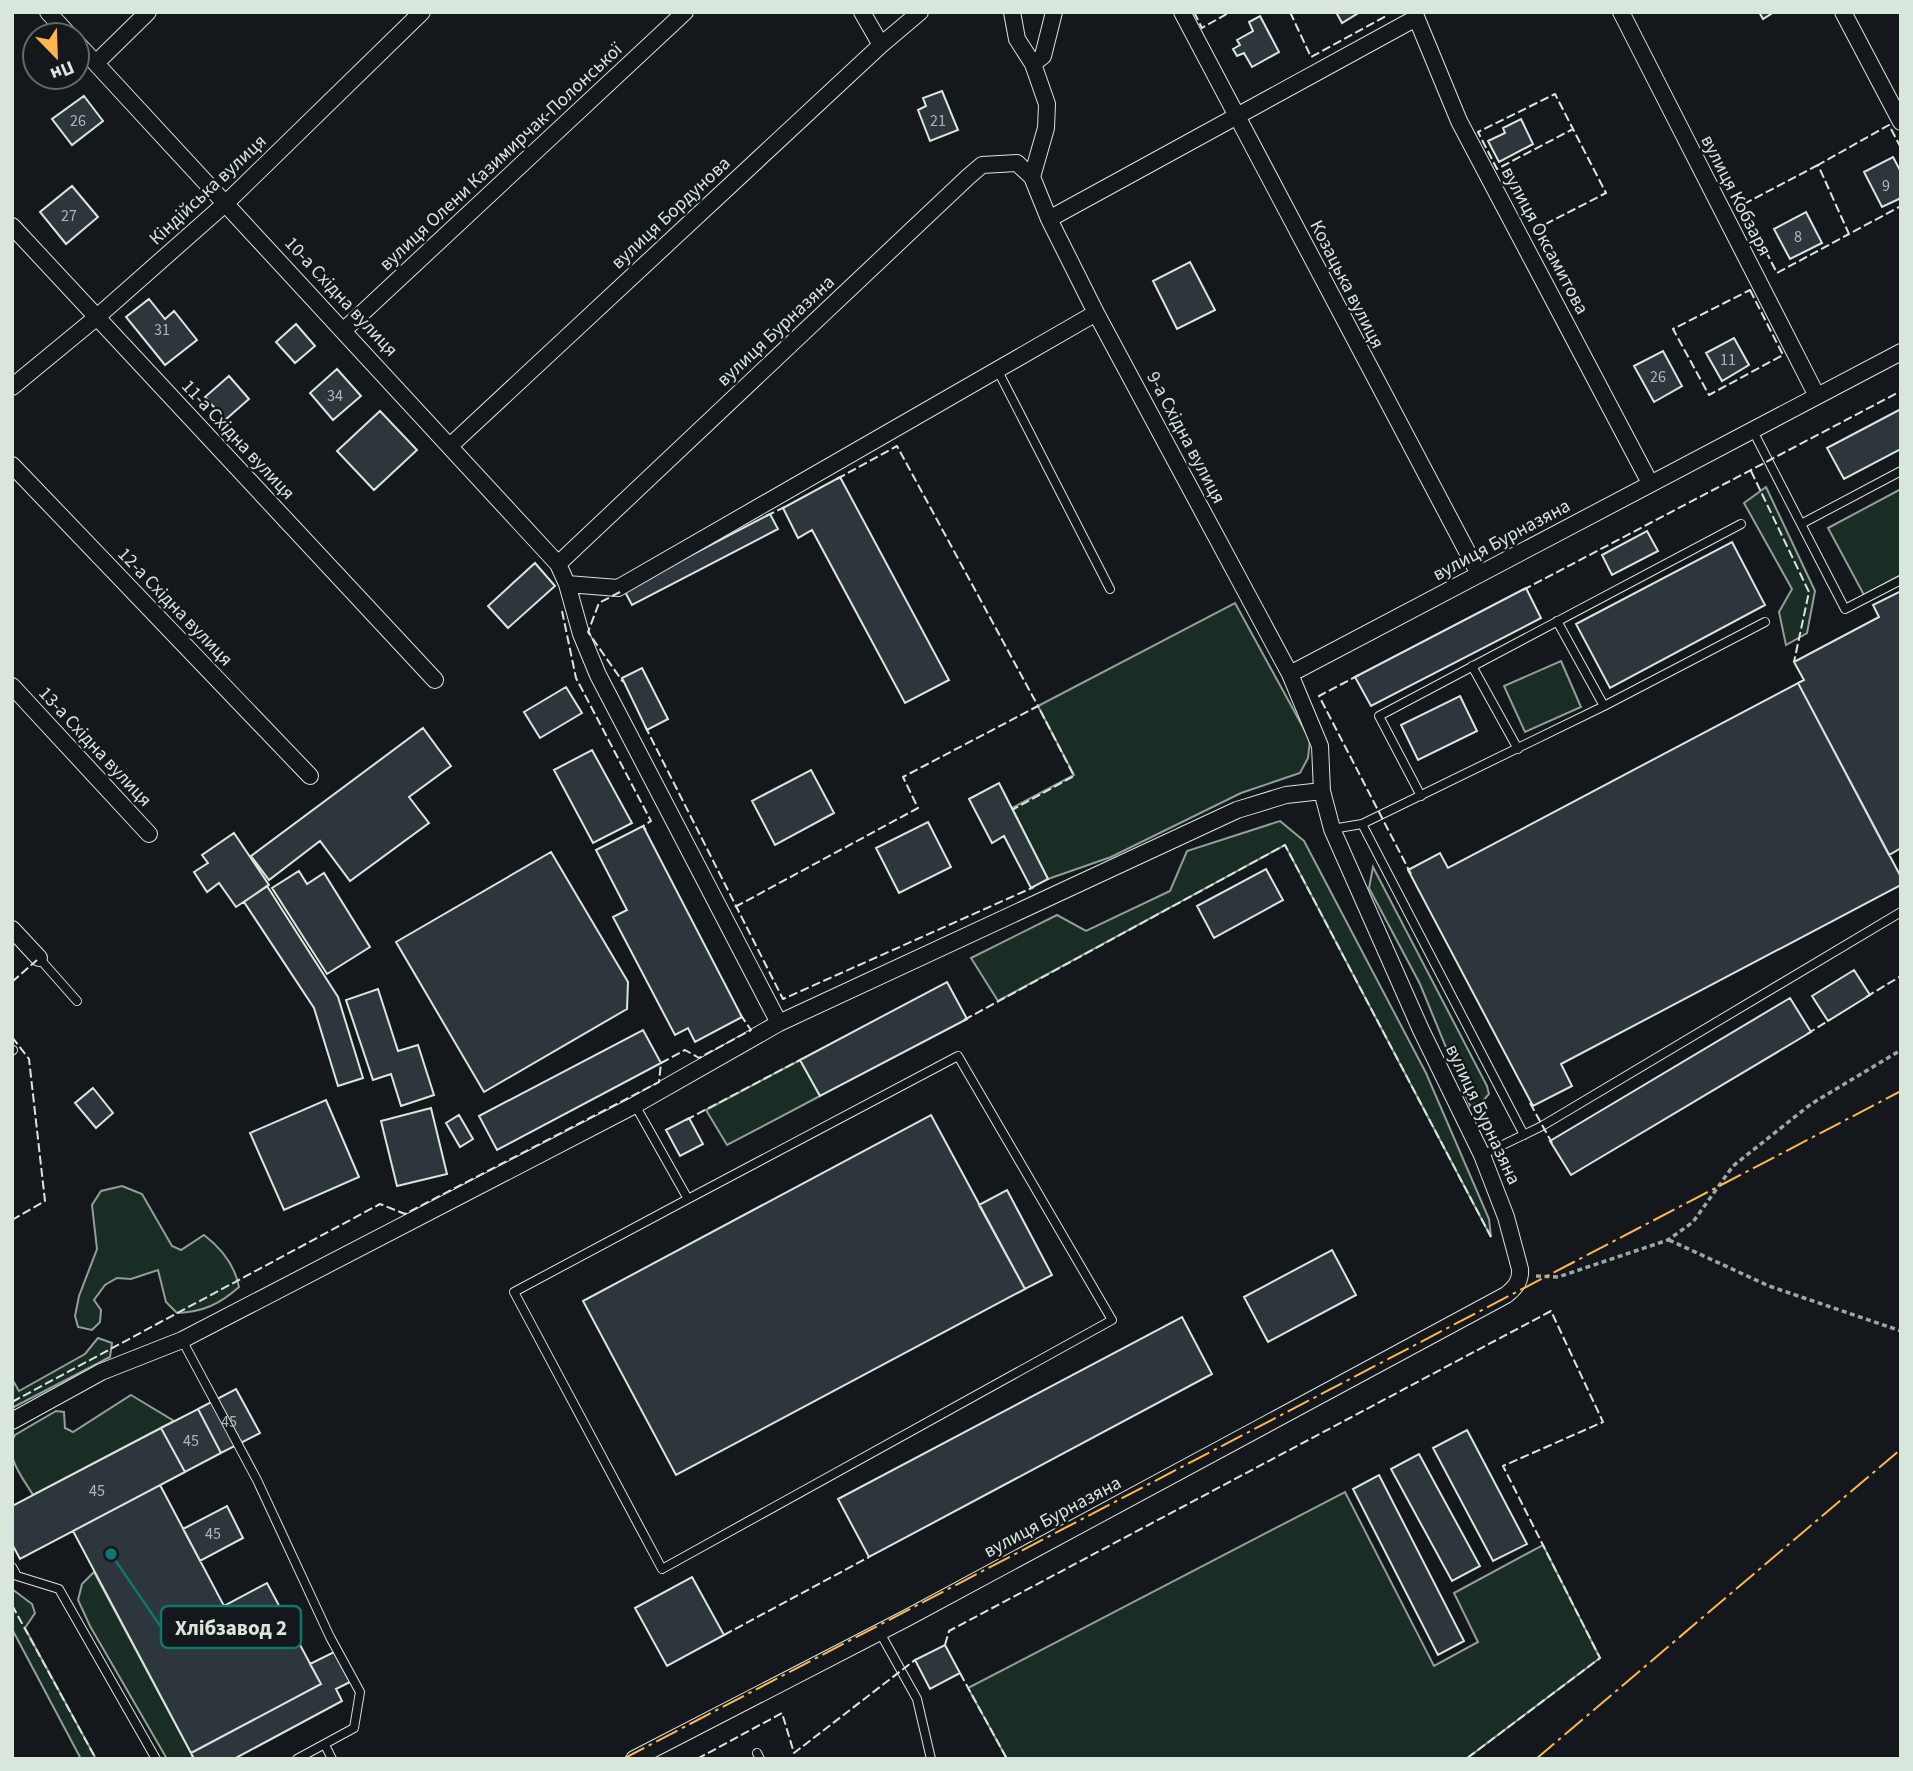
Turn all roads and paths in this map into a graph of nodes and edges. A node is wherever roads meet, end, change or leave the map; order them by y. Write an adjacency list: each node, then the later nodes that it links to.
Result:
1 (148, 12): 14 (street)
2 (422, 12): 19 (street, Кіндійська вулиця)
3 (685, 12): 24 (street, вулиця Олени Казимирчак-Полонської)
4 (862, 12): 12 (street)
5 (920, 12): 12 (street, вулиця Бордунова)
6 (1012, 12): 15 (street)
7 (1054, 12): 15 (street)
8 (1182, 12): 16 (street, Козацька вулиця)
9 (1621, 12): 28 (street, вулиця Кобзаря)
10 (1843, 12): 17 (street)
11 (1415, 15): 16 (street); 33 (street, вулиця Оксамитова)
12 (881, 45): 30 (street, вулиця Бордунова)
13 (91, 58): 14 (street, 10-а Східна вулиця)
14 (96, 63): 19 (street, 10-а Східна вулиця)
15 (1033, 64): 18 (street)
16 (1238, 115): 20 (street); 37 (street, Козацька вулиця)
17 (1901, 122)
18 (1032, 177): 20 (street, 9-а Східна вулиця); 36 (street, вулиця Бурназяна)
19 (226, 203): 23 (street, Кіндійська вулиця); 24 (street, 10-а Східна вулиця)
20 (1049, 219): 22 (street, 9-а Східна вулиця)
21 (12, 226): 23 (street, 11-а Східна вулиця)
22 (1096, 313): 26 (street); 44 (street, 9-а Східна вулиця)
23 (97, 317): 27 (street, Кіндійська вулиця); 45 (street, 11-а Східна вулиця)
24 (344, 330): 30 (street, 10-а Східна вулиця)
25 (1901, 352): 28 (street, вулиця Бурназяна)
26 (998, 370): 39 (street); 40 (lane)
27 (12, 387)
28 (1817, 396): 29 (street, вулиця Бурназяна)
29 (1753, 430): 33 (street, вулиця Бурназяна); 35 (lane)
30 (451, 445): 36 (street, 10-а Східна вулиця)
31 (12, 465): 49 (street, 12-а Східна вулиця)
32 (1901, 471): 35 (lane)
33 (1650, 483): 37 (street, вулиця Бурназяна)
34 (1741, 524): 41 (lane)
35 (1801, 524): 38 (lane)
36 (558, 564): 39 (street, 10-а Східна вулиця)
37 (1479, 575): 44 (street, вулиця Бурназяна)
38 (1901, 580)
39 (567, 584): 59 (street, 10-а Східна вулиця)
40 (1110, 589)
41 (1557, 621): 43 (lane); 47 (lane)
42 (1765, 622): 47 (lane)
43 (1472, 666): 48 (lane); 51 (lane)
44 (1290, 674): 50 (street, вулиця Бурназяна)
45 (435, 680)
46 (12, 686): 54 (street, 13-а Східна вулиця)
47 (1604, 706): 48 (lane)
48 (1518, 749): 51 (lane)
49 (310, 776)
50 (1322, 791): 53 (street, вулиця Бурназяна); 59 (street)
51 (1421, 796): 52 (lane)
52 (1362, 824): 53 (lane); 62 (lane)
53 (1332, 829): 63 (street, вулиця Бурназяна)
54 (149, 834)
55 (1901, 912): 62 (lane)
56 (12, 929): 57 (street)
57 (40, 958): 58 (lane)
58 (77, 1001)
59 (779, 1023): 61 (street)
60 (1901, 1050): 65 (path)
61 (635, 1105): 64 (lane); 68 (street)
62 (1524, 1135): 63 (lane)
63 (1482, 1155): 66 (street, вулиця Бурназяна)
64 (688, 1199): 64 (lane)
65 (1668, 1240): 66 (path); 67 (path)
66 (1520, 1276): 71 (street, вулиця Бурназяна)
67 (1901, 1331)
68 (182, 1340): 69 (street); 72 (lane)
69 (12, 1421)
70 (12, 1567): 73 (lane)
71 (879, 1631): 76 (street, вулиця Бурназяна); 77 (lane)
72 (325, 1745): 74 (lane); 75 (lane)
73 (156, 1759)
74 (297, 1759)
75 (332, 1759)
76 (634, 1759)
77 (931, 1759)

